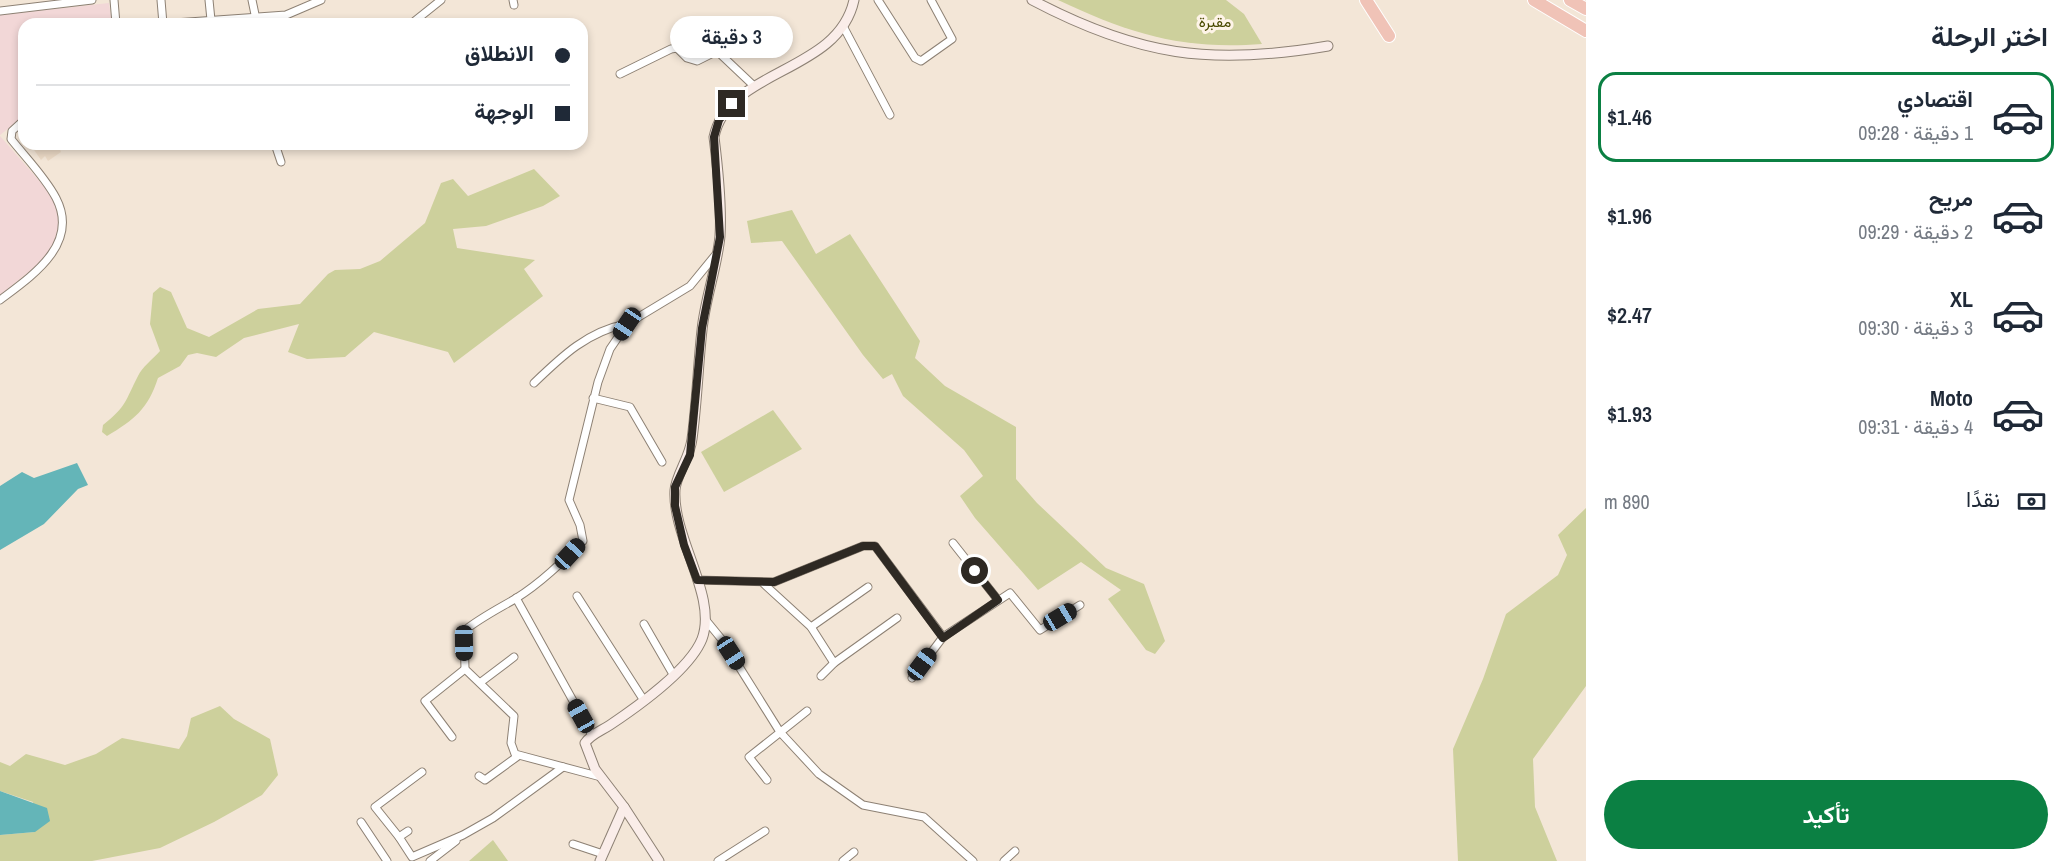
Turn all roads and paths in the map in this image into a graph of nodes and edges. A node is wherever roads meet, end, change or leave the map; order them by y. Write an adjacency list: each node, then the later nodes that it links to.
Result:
1 (16, 0): 18 (street)
2 (92, 0): 16 (street)
3 (114, 0): 20 (street)
4 (161, 0): 21 (street)
5 (209, 0): 22 (street)
6 (252, 0): 23 (street)
7 (321, 0): 24 (street)
8 (441, 0): 25 (street)
9 (854, 0): 26 (street)
10 (878, 0): 11 (street)
11 (931, 0)
12 (1032, 0): 29 (street)
13 (1366, 0): 28 (highway)
14 (1534, 0): 27 (highway)
15 (1570, 0): 17 (highway)
16 (77, 1): 18 (street)
17 (1585, 6)
18 (17, 9): 19 (street)
19 (0, 11)
20 (116, 18)
21 (162, 18)
22 (212, 18)
23 (255, 18)
24 (271, 18)
25 (418, 18)
26 (843, 26): 31 (street); 32 (street)
27 (1586, 31)
28 (1389, 36)
29 (1328, 46)
30 (620, 74): 31 (street)
31 (754, 86): 38 (street)
32 (890, 115)
33 (18, 126): 34 (street)
34 (18, 147)
35 (20, 150): 39 (street)
36 (277, 150): 37 (street)
37 (281, 162)
38 (717, 253): 40 (street); 45 (street)
39 (0, 300)
40 (627, 324): 41 (street); 42 (street)
41 (534, 383)
42 (593, 398): 43 (street); 49 (street)
43 (662, 462)
44 (953, 543): 50 (street)
45 (697, 580): 46 (street); 53 (street)
46 (764, 584): 55 (street); 56 (street)
47 (868, 587): 55 (street)
48 (577, 596): 64 (street)
49 (516, 598): 59 (street); 67 (street)
50 (998, 600): 51 (street); 56 (street)
51 (1080, 605)
52 (897, 618): 58 (street)
53 (705, 619): 60 (street); 66 (street)
54 (644, 624): 60 (street)
55 (811, 627): 58 (street)
56 (943, 638): 62 (street)
57 (514, 657): 63 (street)
58 (834, 663): 61 (street)
59 (465, 669): 63 (street); 68 (street)
60 (674, 676): 64 (street)
61 (821, 676)
62 (912, 678)
63 (481, 682): 69 (street)
64 (644, 699): 67 (street)
65 (807, 711): 66 (street)
66 (780, 732): 74 (street); 90 (street)
67 (592, 735): 73 (street)
68 (452, 737)
69 (518, 756): 70 (street); 72 (street)
70 (563, 767): 73 (street); 79 (street)
71 (422, 772): 80 (street)
72 (479, 776)
73 (601, 777): 75 (street)
74 (767, 780)
75 (624, 807): 84 (street); 87 (street)
76 (361, 822): 85 (street)
77 (408, 831): 80 (street)
78 (765, 831): 88 (street)
79 (463, 835): 80 (street); 86 (street)
80 (399, 837)
81 (573, 844): 84 (street)
82 (1015, 851): 91 (street)
83 (854, 852): 89 (street)
84 (601, 857)
85 (387, 861)
86 (430, 861)
87 (659, 861)
88 (718, 861)
89 (843, 861)
90 (973, 861)
91 (1004, 861)

